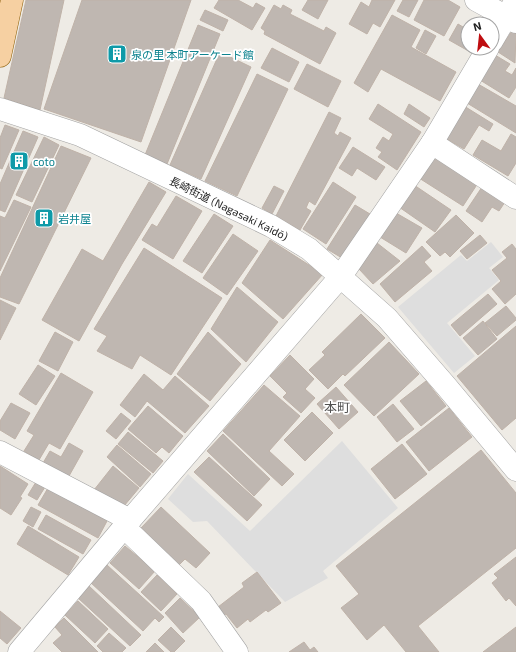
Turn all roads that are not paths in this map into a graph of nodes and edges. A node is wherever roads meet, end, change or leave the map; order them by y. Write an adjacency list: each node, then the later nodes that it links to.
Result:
1 (12, 0): 5 (main road)
2 (476, 0): 3 (street)
3 (513, 13): 4 (street)
4 (500, 30)
5 (0, 56)
6 (483, 56): 8 (street)
7 (0, 110): 10 (street, 長崎街道 (Nagasaki Kaidō))
8 (432, 143): 9 (street); 10 (street)
9 (516, 198)
10 (341, 276): 12 (street, 長崎街道 (Nagasaki Kaidō)); 13 (street)
11 (0, 452): 13 (street)
12 (516, 470)
13 (127, 524): 14 (street); 15 (street)
14 (19, 652)
15 (237, 652)

